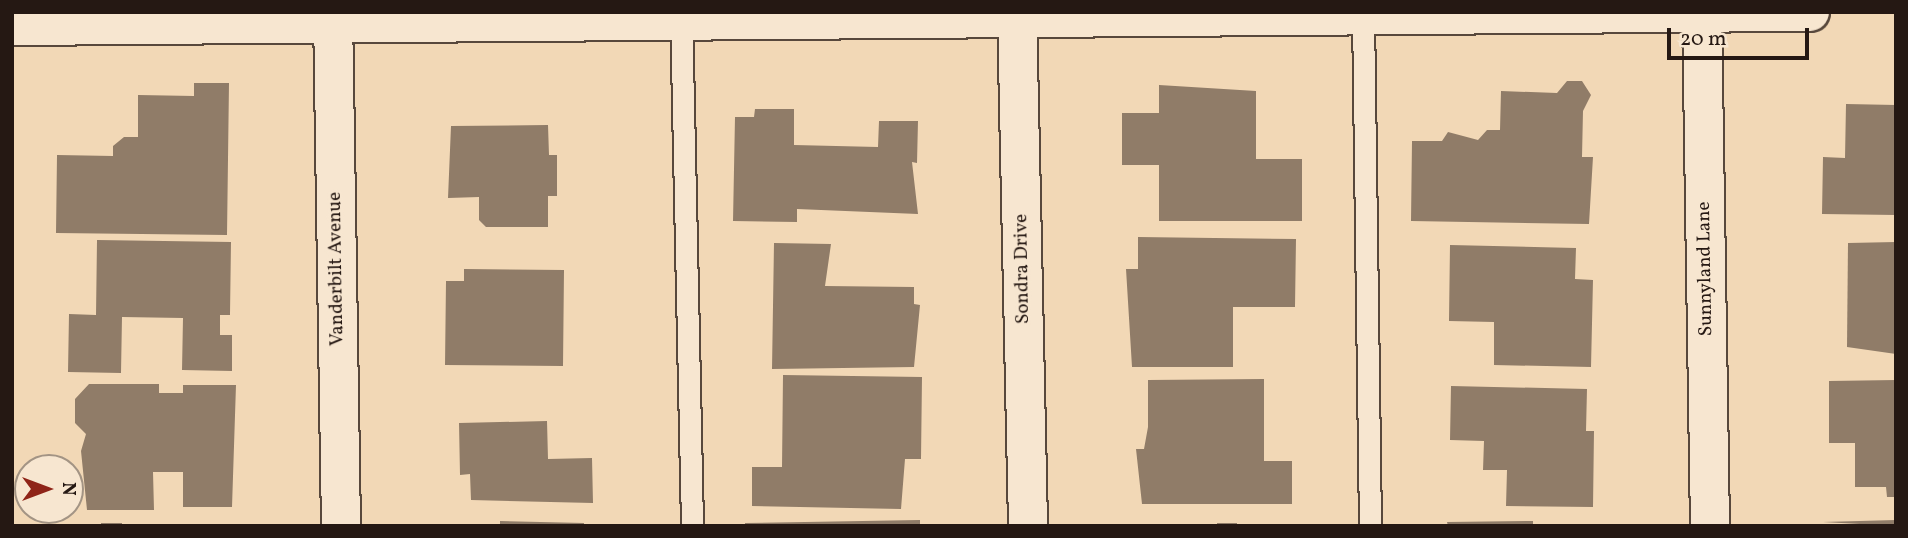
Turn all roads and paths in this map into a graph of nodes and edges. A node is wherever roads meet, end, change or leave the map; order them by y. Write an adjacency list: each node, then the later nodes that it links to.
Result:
1 (1810, 12): 2 (street)
2 (1702, 13): 3 (street); 12 (street, Sunnyland Lane)
3 (1363, 16): 4 (street); 11 (lane)
4 (1018, 17): 5 (street); 10 (street, Sondra Drive)
5 (682, 18): 6 (street); 9 (lane)
6 (334, 19): 7 (street); 8 (street, Vanderbilt Avenue)
7 (12, 26)
8 (341, 526)
9 (692, 526)
10 (1028, 526)
11 (1370, 526)
12 (1710, 526)

